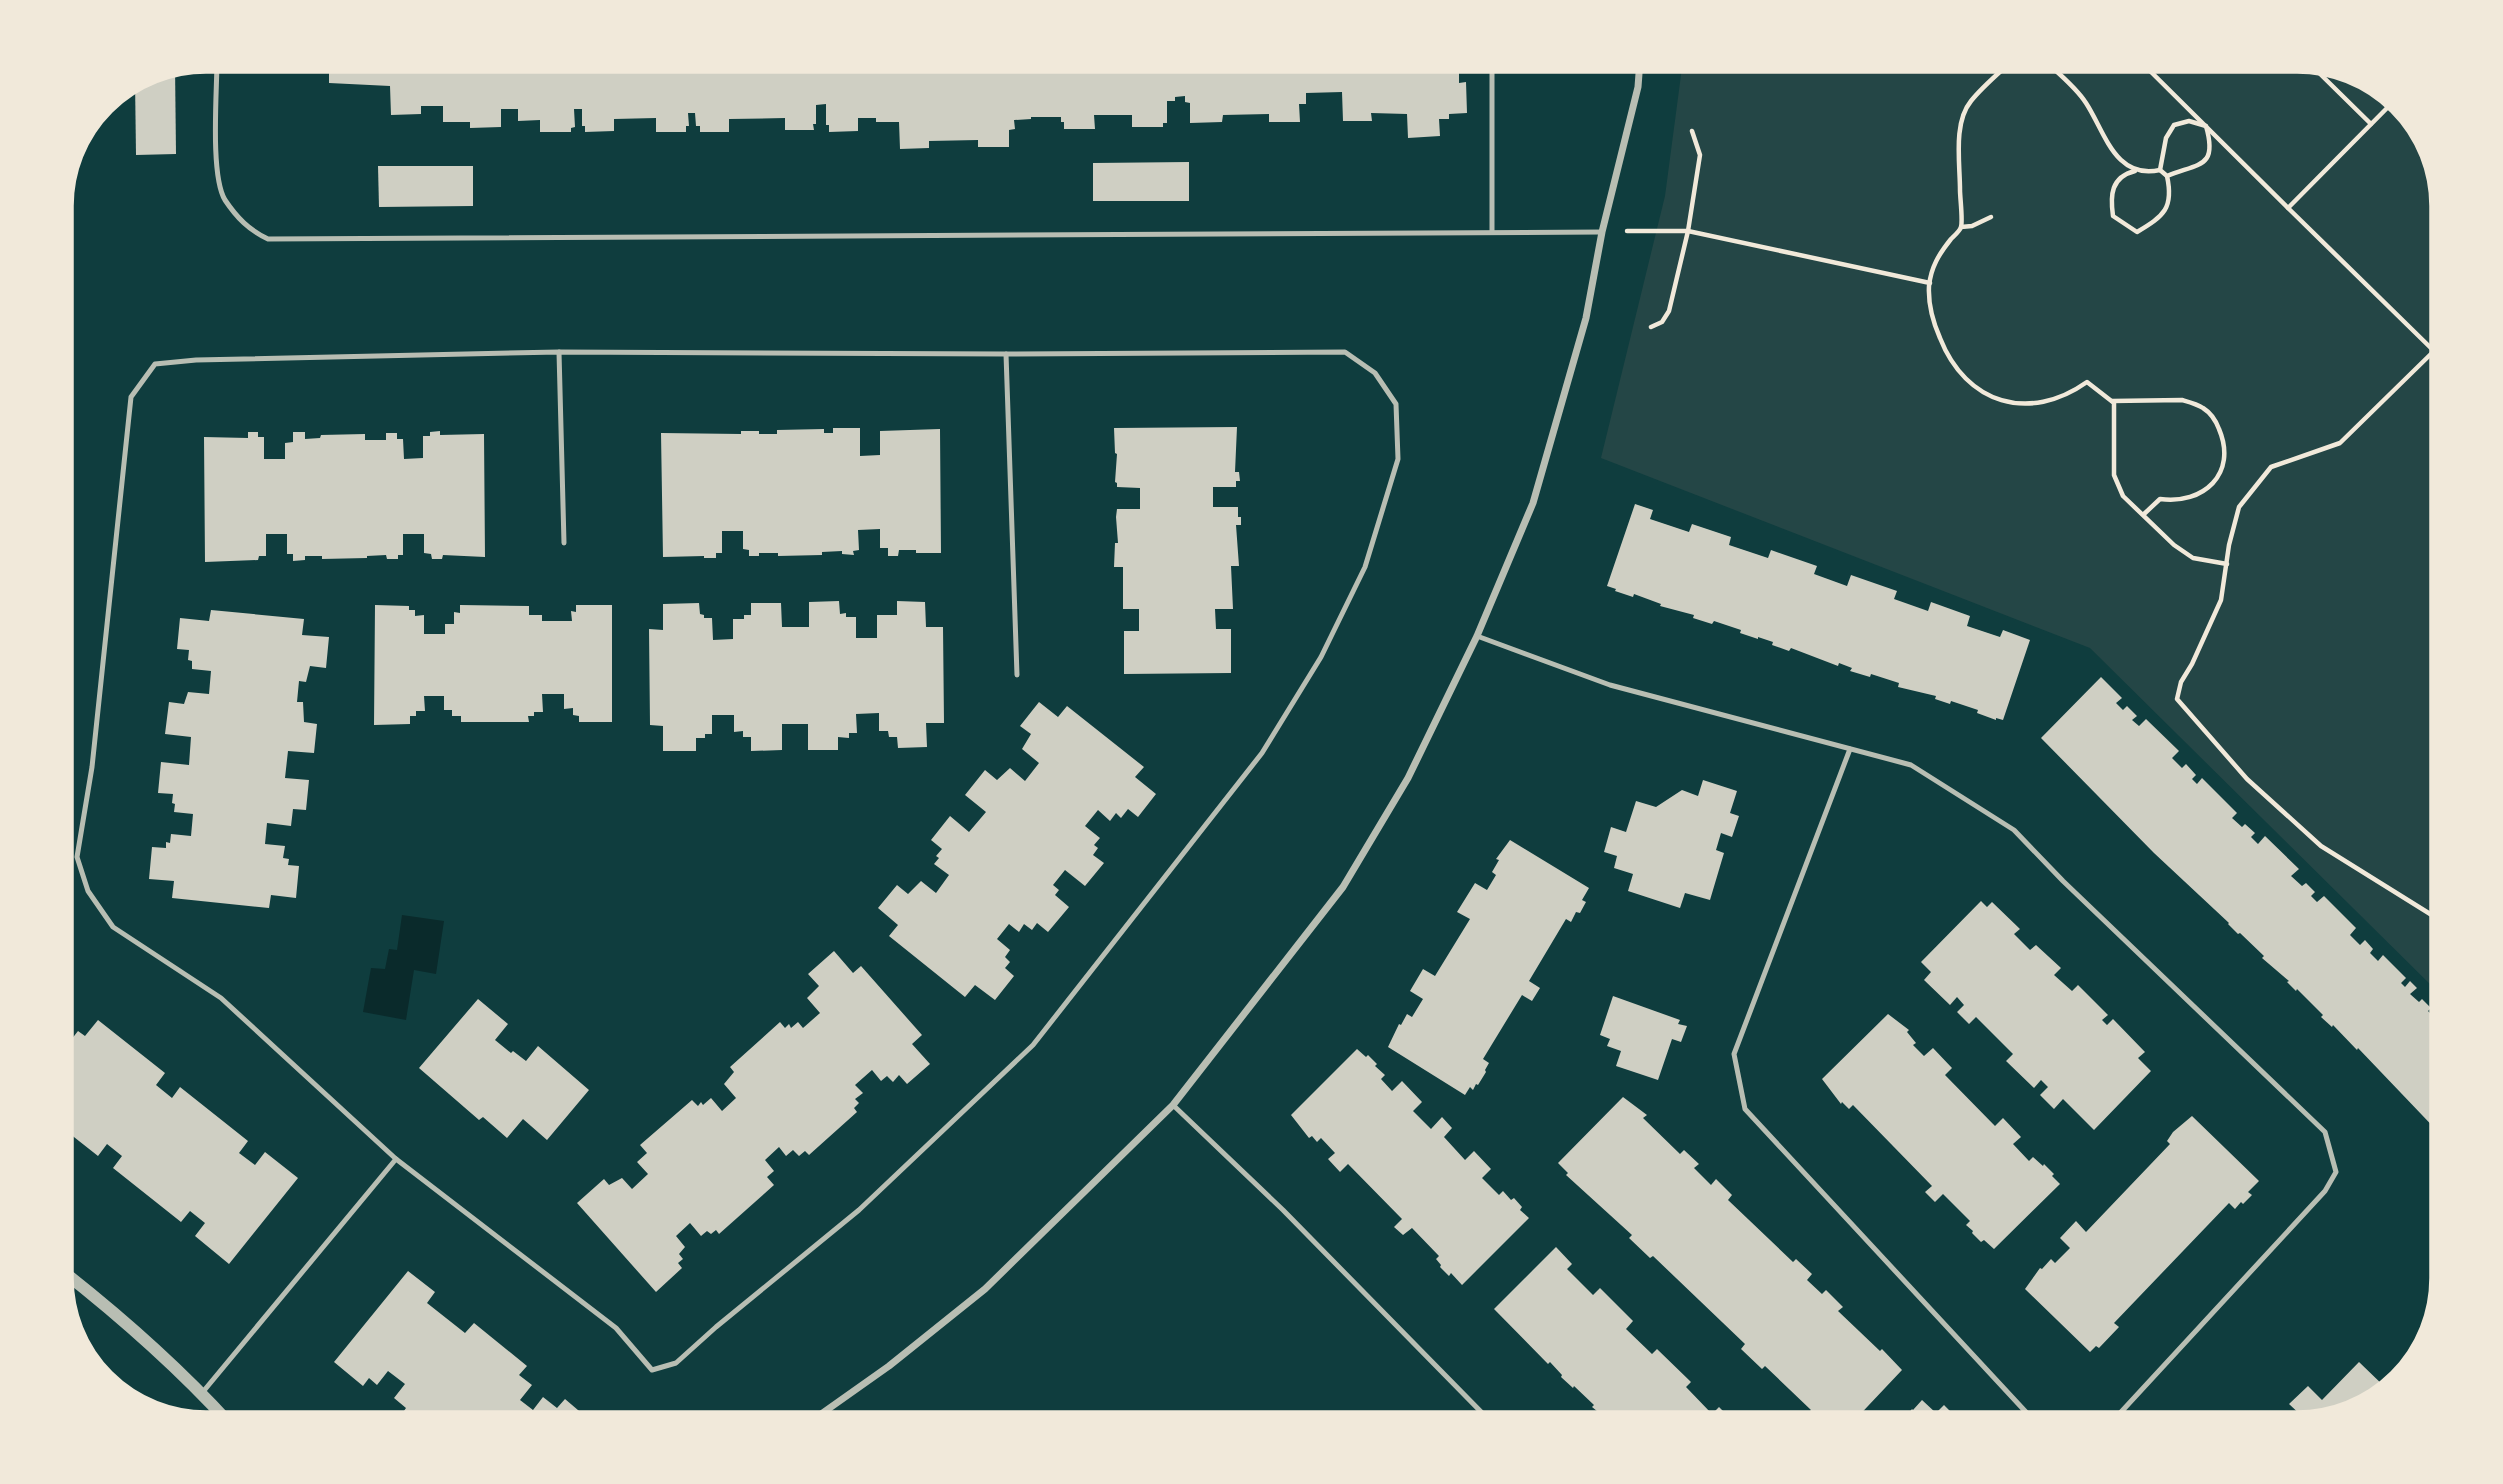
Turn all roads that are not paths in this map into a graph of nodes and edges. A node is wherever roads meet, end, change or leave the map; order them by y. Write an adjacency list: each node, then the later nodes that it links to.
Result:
1 (217, 72): 4 (lane)
2 (1492, 72): 4 (lane)
3 (1639, 72): 5 (street)
4 (1492, 232): 5 (lane)
5 (1602, 232): 9 (street)
6 (559, 352): 7 (lane); 8 (lane); 13 (lane)
7 (1006, 354): 10 (lane); 13 (lane)
8 (564, 543)
9 (1477, 636): 11 (lane); 12 (street)
10 (1017, 675)
11 (1850, 749): 19 (lane); 20 (lane)
12 (1173, 1105): 17 (street); 18 (lane)
13 (396, 1159): 15 (lane)
14 (72, 1279): 15 (street)
15 (202, 1393): 16 (street)
16 (219, 1412)
17 (824, 1412)
18 (1481, 1412)
19 (2025, 1412)
20 (2121, 1412)

